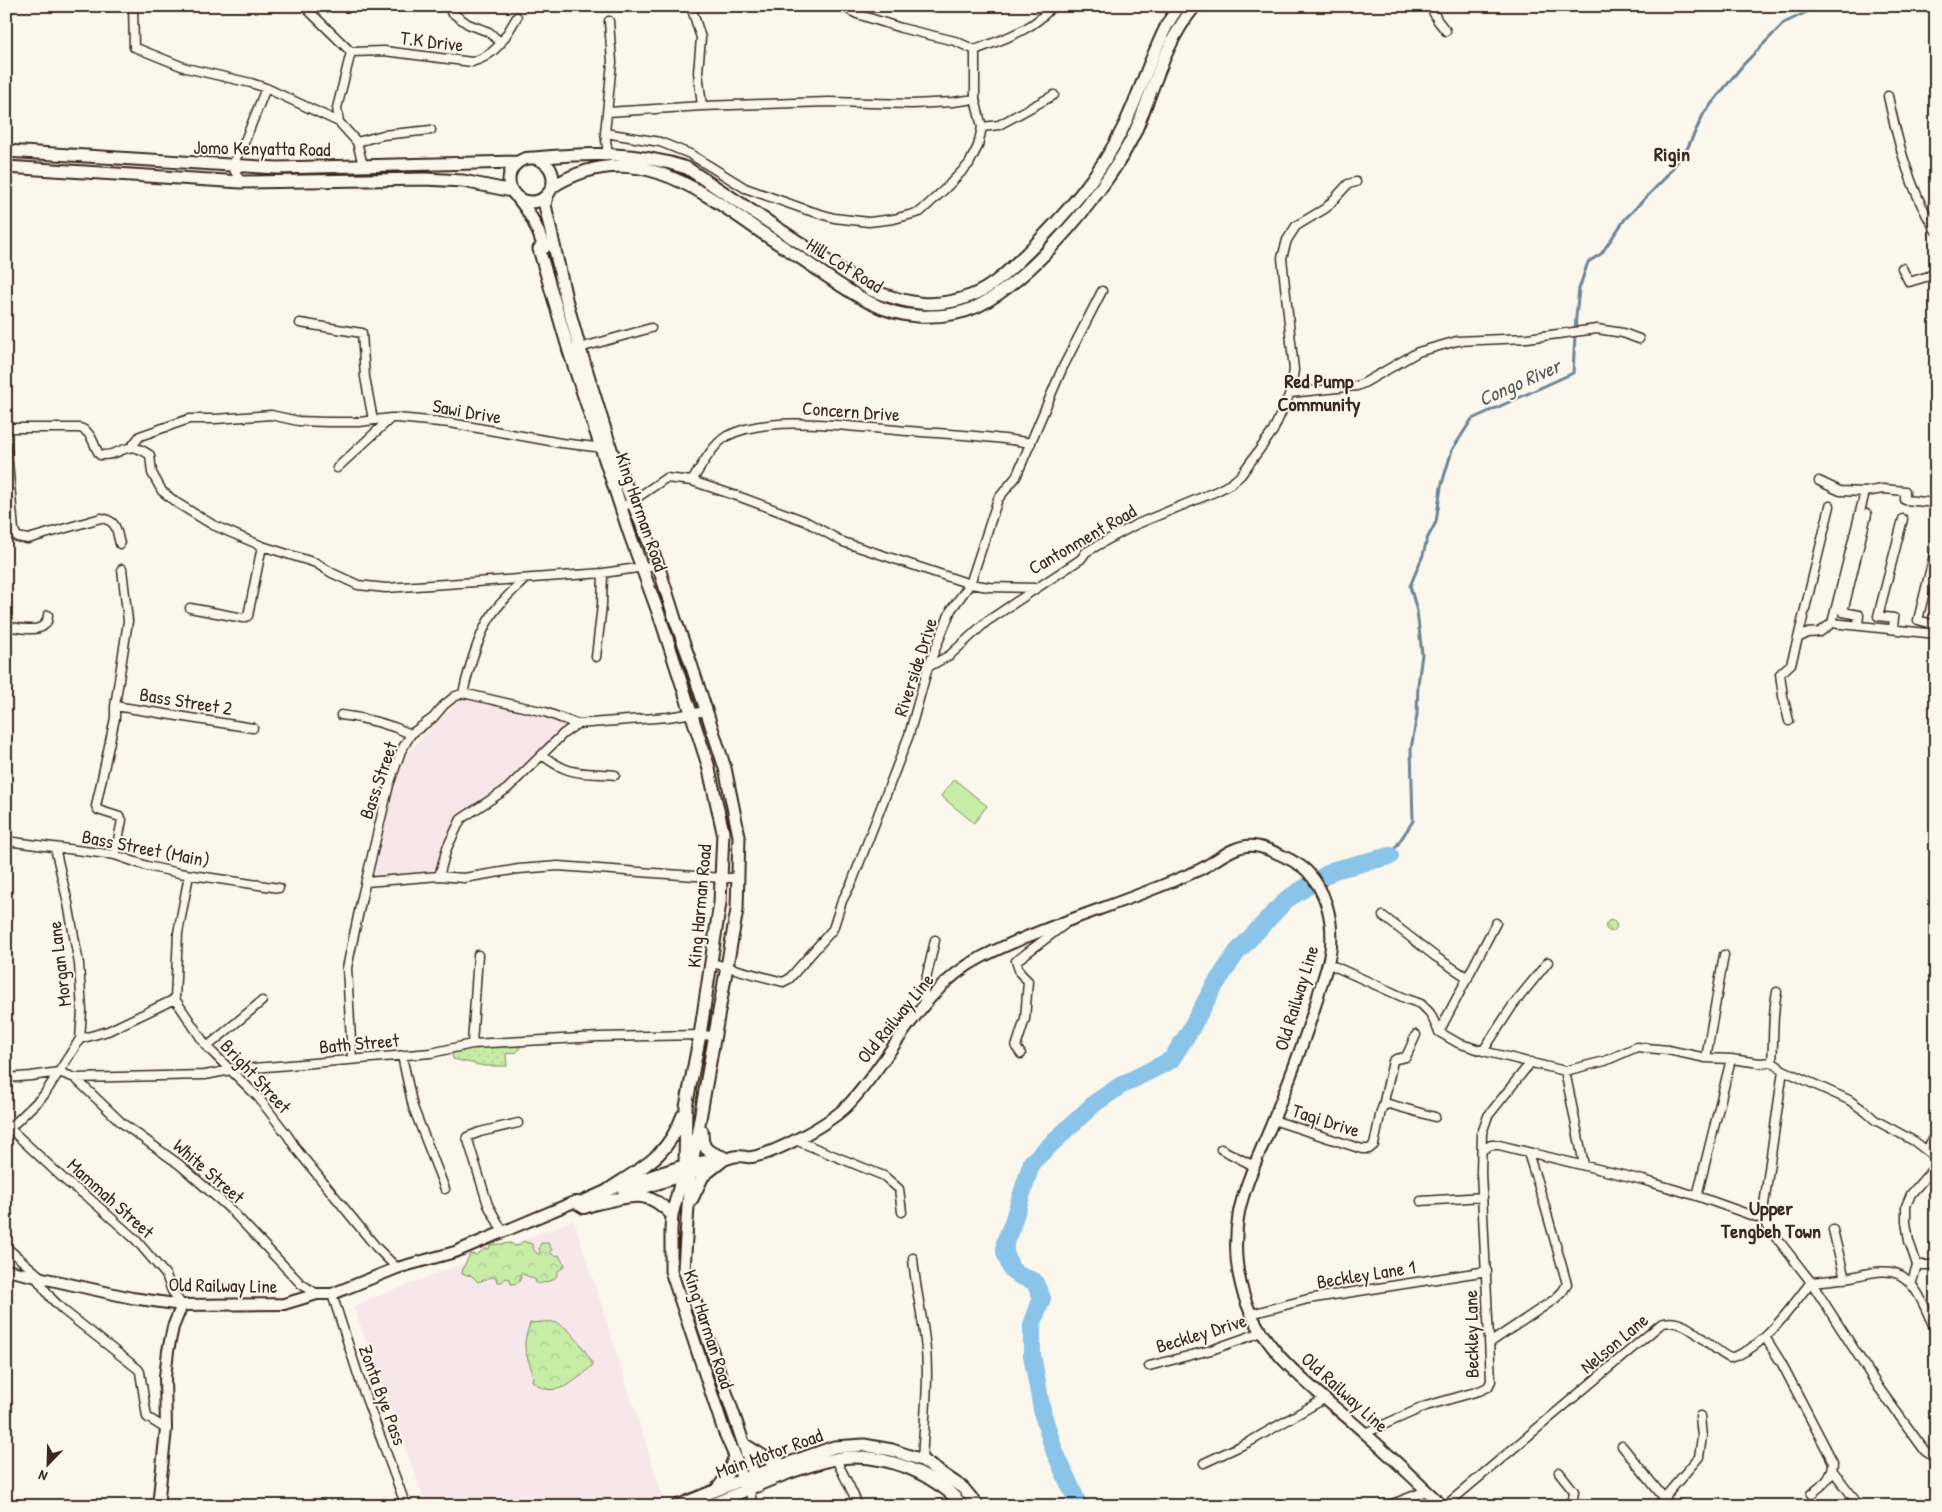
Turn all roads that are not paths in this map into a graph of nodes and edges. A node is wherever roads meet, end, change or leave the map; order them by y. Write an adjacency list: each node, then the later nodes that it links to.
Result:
1 (134, 6): 16 (street, Jomo Kenyatta Road)
2 (304, 6): 15 (street)
3 (452, 6): 13 (street, T.K Drive)
4 (691, 6): 20 (street)
5 (841, 6): 14 (street)
6 (1052, 6): 14 (street)
7 (1180, 6): 28 (main road, Hill Cot Road)
8 (1195, 6): 36 (main road, Hill Cot Road)
9 (1430, 6): 12 (street)
10 (517, 17): 13 (street, T.K Drive)
11 (609, 21): 21 (street)
12 (1446, 31)
13 (501, 43): 15 (street, T.K Drive)
14 (975, 50): 19 (street)
15 (351, 52): 22 (street)
16 (266, 88): 22 (street, Jomo Kenyatta Road); 32 (street)
17 (1054, 95): 23 (street)
18 (1888, 96): 38 (street)
19 (975, 99): 20 (street); 23 (street)
20 (702, 106): 21 (street)
21 (608, 112): 25 (street)
22 (339, 122): 26 (street)
23 (982, 127): 25 (street)
24 (431, 130): 26 (street)
25 (605, 133): 28 (street)
26 (357, 142): 31 (street)
27 (6, 151): 32 (main road, Jomo Kenyatta Road)
28 (608, 154): 29 (main road, Hill Cot Road)
29 (534, 158): 30 (main road); 36 (main road)
30 (516, 162): 31 (main road, Jomo Kenyatta Road); 37 (main road)
31 (363, 165): 32 (main road, Jomo Kenyatta Road)
32 (232, 166): 34 (street)
33 (6, 167): 34 (main road, Jomo Kenyatta Road)
34 (241, 182): 37 (main road, Jomo Kenyatta Road)
35 (1356, 182): 46 (street, Cantonment Road)
36 (550, 191): 37 (main road); 45 (main road, King Harman Road)
37 (515, 194): 45 (main road, King Harman Road)
38 (1936, 231)
39 (1902, 268): 40 (street)
40 (1936, 270)
41 (1102, 291): 51 (street, Riverside Drive)
42 (300, 323): 48 (street)
43 (651, 328): 45 (street)
44 (1639, 339): 46 (street)
45 (574, 350): 53 (main road, King Harman Road)
46 (1290, 393): 74 (street, Cantonment Road)
47 (391, 418): 48 (street, Sawi Drive); 53 (street, Sawi Drive); 55 (street)
48 (373, 420): 52 (street, Sawi Drive)
49 (6, 428): 52 (street, Sawi Drive)
50 (6, 439): 54 (street)
51 (1032, 443): 56 (street, Concern Drive); 73 (street, Riverside Drive)
52 (132, 446): 66 (street)
53 (606, 448): 59 (main road, King Harman Road); 62 (main road, King Harman Road)
54 (7, 453): 65 (street)
55 (337, 468)
56 (692, 481): 59 (street, Cantonment Road); 73 (street, Cantonment Road)
57 (1819, 481): 58 (street)
58 (1865, 492): 60 (street); 77 (street)
59 (632, 501): 62 (street); 68 (main road, King Harman Road)
60 (1936, 503)
61 (1830, 506): 83 (street)
62 (622, 508): 69 (main road, King Harman Road)
63 (1867, 514): 78 (street)
64 (1903, 519): 81 (street)
65 (120, 544)
66 (262, 546): 72 (street); 75 (street)
67 (1936, 547): 79 (street)
68 (658, 566): 69 (street); 88 (main road, King Harman Road)
69 (642, 567): 71 (street); 89 (main road, King Harman Road)
70 (122, 569): 87 (street)
71 (603, 573): 72 (street); 84 (street)
72 (525, 579): 86 (street)
73 (970, 584): 74 (street, Cantonment Road); 85 (street, Riverside Drive)
74 (1037, 588): 85 (street)
75 (190, 608)
76 (48, 616): 80 (street)
77 (1832, 623): 78 (street); 83 (street)
78 (1858, 625): 81 (street)
79 (1936, 625)
80 (6, 626)
81 (1893, 629): 82 (street)
82 (1936, 634)
83 (1798, 638): 91 (street)
84 (596, 657)
85 (928, 667): 115 (street, Riverside Drive)
86 (463, 693): 92 (street); 94 (street, Bass Street)
87 (115, 706): 93 (street, Bass Street 2); 99 (street)
88 (706, 711): 89 (street); 103 (main road, King Harman Road)
89 (691, 713): 92 (street); 102 (main road, King Harman Road)
90 (341, 715): 94 (street)
91 (1789, 721)
92 (577, 724): 95 (street)
93 (253, 728)
94 (412, 734): 104 (street, Bass Street)
95 (542, 755): 96 (street); 101 (street)
96 (615, 775)
97 (6, 841): 98 (street, Bass Street (Main))
98 (55, 848): 99 (street, Bass Street (Main)); 125 (street, Morgan Lane)
99 (114, 855): 100 (street, Bass Street (Main))
100 (189, 875): 105 (street, Bass Street (Main)); 118 (street)
101 (439, 876): 102 (street); 104 (street)
102 (722, 878): 103 (street); 113 (main road, King Harman Road)
103 (738, 878): 115 (main road, King Harman Road)
104 (366, 882): 132 (street, Bass Street)
105 (280, 888)
106 (1383, 916): 116 (street)
107 (1067, 921): 114 (street, Old Railway Line); 120 (street, Old Railway Line); 129 (street)
108 (1496, 923): 116 (street)
109 (935, 940): 120 (street)
110 (478, 955): 126 (street)
111 (1724, 955): 131 (street)
112 (1548, 962): 128 (street)
113 (712, 963): 115 (street, Riverside Drive); 122 (main road, King Harman Road)
114 (1327, 964): 121 (street); 146 (street, Old Railway Line)
115 (727, 967): 124 (main road, King Harman Road)
116 (1468, 978): 121 (street)
117 (1777, 992): 135 (street)
118 (175, 999): 125 (street); 127 (street, Bright Street)
119 (262, 1001): 127 (street)
120 (924, 1004): 150 (street, Old Railway Line)
121 (1439, 1032): 128 (street)
122 (700, 1035): 124 (street, Bath Street); 126 (street, Bath Street); 142 (main road, King Harman Road)
123 (1416, 1035): 143 (street)
124 (716, 1036): 144 (main road, King Harman Road)
125 (80, 1040): 139 (street, Morgan Lane)
126 (472, 1044): 130 (street, Bath Street)
127 (207, 1047): 136 (street, Bright Street)
128 (1483, 1052): 134 (street)
129 (1021, 1054)
130 (402, 1056): 132 (street, Bath Street); 161 (street)
131 (1706, 1058): 133 (street); 138 (street)
132 (352, 1059): 136 (street, Bath Street)
133 (1732, 1059): 135 (street); 163 (street)
134 (1532, 1062): 138 (street); 152 (street, Beckley Lane)
135 (1772, 1062): 137 (street)
136 (231, 1070): 141 (street, Bath Street); 178 (street, Bright Street)
137 (1783, 1070): 153 (street); 171 (street)
138 (1565, 1071): 157 (street)
139 (59, 1072): 140 (street, Bath Street); 141 (street, Bath Street); 148 (street, Morgan Lane)
140 (6, 1078)
141 (75, 1078): 185 (street, White Street)
142 (686, 1106): 160 (main road, King Harman Road); 162 (main road)
143 (1383, 1106): 145 (street); 146 (street, Taqi Drive)
144 (702, 1116): 156 (main road); 160 (main road, King Harman Road)
145 (1435, 1117)
146 (1273, 1120): 159 (street, Old Railway Line)
147 (518, 1123): 173 (street)
148 (7, 1128): 187 (street, Mammah Street)
149 (1936, 1130): 153 (street)
150 (796, 1140): 156 (street, Old Railway Line); 168 (street)
151 (1220, 1149): 159 (street)
152 (1482, 1150): 154 (street); 164 (street, Beckley Lane)
153 (1927, 1151): 155 (street)
154 (1528, 1153): 157 (street); 194 (street)
155 (1936, 1158)
156 (722, 1159): 160 (street, Old Railway Line); 169 (main road)
157 (1584, 1165): 163 (street)
158 (1936, 1165): 176 (street)
159 (1254, 1166): 190 (street, Old Railway Line)
160 (688, 1170): 162 (street, Old Railway Line); 167 (street, Old Railway Line); 169 (main road, King Harman Road); 170 (main road, King Harman Road)
161 (445, 1188)
162 (608, 1190): 166 (street, Old Railway Line)
163 (1697, 1196): 171 (street)
164 (1483, 1197): 165 (street); 180 (street, Beckley Lane)
165 (1421, 1201)
166 (574, 1202): 167 (street, Old Railway Line); 173 (street, Old Railway Line)
167 (598, 1203): 170 (main road)
168 (902, 1212)
169 (687, 1213): 188 (main road, King Harman Road)
170 (672, 1216): 189 (main road, King Harman Road)
171 (1762, 1219): 183 (street)
172 (1833, 1230): 182 (street)
173 (503, 1232): 178 (street, Old Railway Line)
174 (6, 1248): 181 (street)
175 (913, 1258): 205 (street)
176 (1917, 1265): 177 (street); 184 (street)
177 (1936, 1265)
178 (397, 1268): 186 (street, Old Railway Line)
179 (6, 1270): 181 (street, Old Railway Line)
180 (1487, 1271): 190 (street, Beckley Lane 1); 194 (street, Beckley Lane)
181 (38, 1277): 187 (street, Old Railway Line); 198 (street)
182 (1845, 1278): 183 (street); 184 (street)
183 (1812, 1282): 193 (street, Nelson Lane); 204 (street)
184 (1911, 1285): 191 (street)
185 (317, 1294): 186 (street, Old Railway Line); 187 (street, Old Railway Line)
186 (332, 1294): 216 (street, Zonta Bye Pass)
187 (182, 1305): 198 (street)
188 (698, 1309): 189 (main road); 200 (main road, King Harman Road)
189 (685, 1314): 202 (main road, King Harman Road)
190 (1251, 1314): 192 (street, Old Railway Line)
191 (1936, 1331)
192 (1262, 1332): 195 (street, Beckley Drive); 196 (street, Old Railway Line)
193 (1765, 1336): 208 (street); 224 (street, Nelson Lane)
194 (1491, 1342): 199 (street, Beckley Lane)
195 (1149, 1366)
196 (1324, 1399): 199 (street, Old Railway Line); 206 (street)
197 (1700, 1416): 214 (street)
198 (166, 1429): 215 (street)
199 (1365, 1433): 212 (street, Old Railway Line)
200 (745, 1444): 207 (main road); 210 (main road, King Harman Road)
201 (1622, 1446): 214 (street)
202 (735, 1456): 210 (main road, King Harman Road); 211 (main road)
203 (836, 1459): 210 (main road, Main Motor Road); 220 (street); 221 (main road, Main Motor Road)
204 (1936, 1459)
205 (922, 1460): 207 (main road, Main Motor Road); 222 (main road, Main Motor Road)
206 (1204, 1463)
207 (784, 1465): 210 (main road, Main Motor Road)
208 (1833, 1471): 213 (street); 227 (street)
209 (1559, 1472): 225 (street)
210 (751, 1484): 211 (main road, Main Motor Road); 218 (main road, Main Motor Road); 219 (street)
211 (715, 1491): 217 (main road, Main Motor Road)
212 (1426, 1491): 223 (street); 224 (street, Old Railway Line)
213 (1812, 1494)
214 (1664, 1498): 226 (street)
215 (158, 1506)
216 (406, 1506)
217 (676, 1506)
218 (709, 1506)
219 (752, 1506)
220 (858, 1506)
221 (962, 1506)
222 (978, 1506)
223 (1386, 1506)
224 (1444, 1506)
225 (1566, 1506)
226 (1657, 1506)
227 (1856, 1506)

